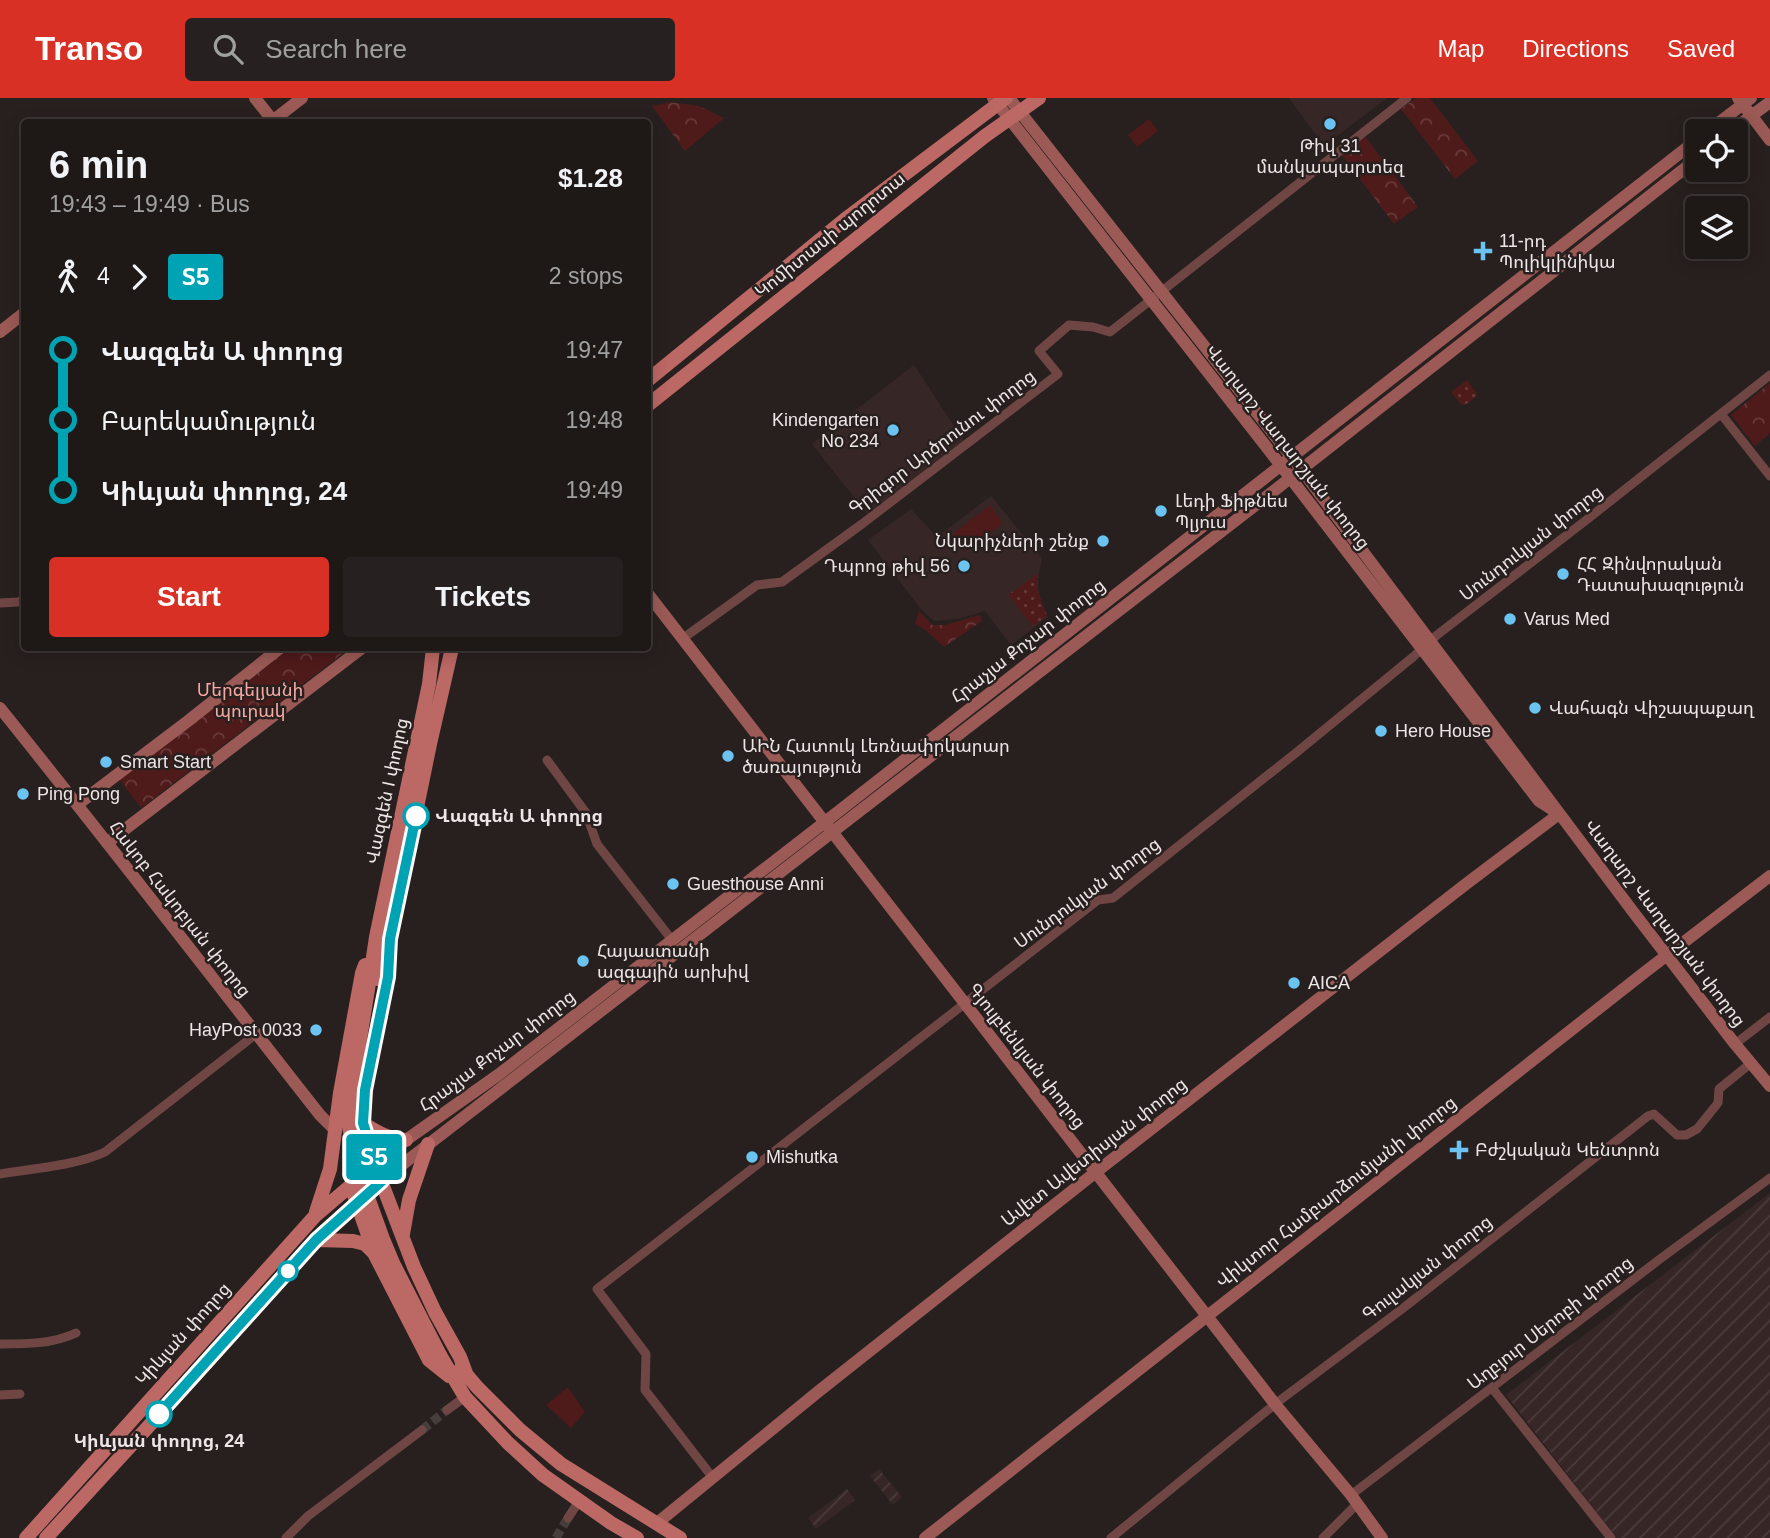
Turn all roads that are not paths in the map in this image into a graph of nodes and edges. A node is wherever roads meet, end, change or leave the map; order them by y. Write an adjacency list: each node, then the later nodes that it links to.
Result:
1 (255, 98): 10 (street)
2 (302, 98): 11 (street)
3 (1039, 98): 8 (main road, Կոմիտասի պողոտա)
4 (1407, 98): 17 (street, Գրիգոր Արծրունու փողոց)
5 (1001, 100): 8 (street, Վաղարշ Վաղարշյան փողոց); 21 (main road, Կոմիտասի պողոտա)
6 (1744, 100): 9 (street); 12 (street)
7 (1770, 102): 9 (street)
8 (1014, 115): 17 (street, Վաղարշ Վաղարշյան փողոց); 22 (main road, Կոմիտասի պողոտա)
9 (1751, 116): 13 (street); 14 (street)
10 (271, 119)
11 (277, 119)
12 (1722, 119)
13 (1747, 119)
14 (1770, 140)
15 (1685, 149): 24 (street, Հրաչյա Քոչար փողոց)
16 (1685, 168): 25 (street, Հրաչյա Քոչար փողոց)
17 (1156, 295): 24 (street, Վաղարշ Վաղարշյան փողոց); 30 (street, Գրիգոր Արծրունու փողոց)
18 (21, 315): 19 (street)
19 (0, 332)
20 (1770, 375): 23 (street, Սունդուկյան փողոց)
21 (651, 378)
22 (651, 403)
23 (1721, 414): 26 (street); 31 (street, Սունդուկյան փողոց)
24 (1286, 462): 25 (street, Վաղարշ Վաղարշյան փողոց); 40 (street, Հրաչյա Քոչար փողոց)
25 (1295, 473): 31 (street, Վաղարշ Վաղարշյան փողոց); 40 (street, Հրաչյա Քոչար փողոց)
26 (1770, 477)
27 (651, 598): 30 (street, Գյուլբենկյան փողոց)
28 (21, 601): 29 (street)
29 (0, 603)
30 (682, 639): 40 (street, Գյուլբենկյան փողոց)
31 (1426, 645): 39 (street, Վաղարշ Վաղարշյան փողոց); 46 (street, Սունդուկյան փողոց)
32 (276, 651): 38 (street)
33 (358, 651): 41 (street)
34 (433, 651): 43 (main road, Վազգեն I փողոց)
35 (451, 651): 43 (main road, Վազգեն I փողոց)
36 (0, 708): 38 (street, Հակոբ Հակոբյան փողոց)
37 (547, 761): 44 (street)
38 (77, 805): 41 (street, Հակոբ Հակոբյան փողոց)
39 (1559, 814): 45 (street, Վաղարշ Վաղարշյան փողոց); 57 (street, Ավետ Ավետիսյան փողոց)
40 (829, 827): 44 (street, Հրաչյա Քոչար փողոց); 46 (street, Գյուլբենկյան փողոց); 55 (street, Հրաչյա Քոչար փողոց)
41 (107, 842): 48 (street, Հակոբ Հակոբյան փողոց)
42 (1770, 876): 45 (street, Վիկտոր Համբարձումյանի փողոց)
43 (382, 940): 52 (main road, Վազգեն I փողոց); 53 (main road, Վազգեն I փողոց); 61 (main road, Վազգեն I փողոց, bridge)
44 (672, 940): 54 (street, Հրաչյա Քոչար փողոց)
45 (1667, 955): 49 (street, Վաղարշ Վաղարշյան փողոց); 66 (street, Վիկտոր Համբարձումյանի փողոց)
46 (964, 1003): 57 (street, Գյուլբենկյան փողոց); 79 (street, Սունդուկյան փողոց)
47 (1770, 1017): 49 (street)
48 (256, 1034): 53 (street, Հակոբ Հակոբյան փողոց); 58 (street)
49 (1735, 1044): 50 (street, Վաղարշ Վաղարշյան փողոց)
50 (1751, 1063): 51 (street, Վաղարշ Վաղարշյան փողոց); 74 (street, Գուլակյան փողոց)
51 (1770, 1086)
52 (363, 1123): 53 (main road); 54 (main road); 56 (main road)
53 (335, 1129): 62 (main road, Վազգեն I փողոց)
54 (406, 1140): 56 (street, Հրաչյա Քոչար փողոց)
55 (428, 1143): 61 (street, Հրաչյա Քոչար փողոց); 63 (main road)
56 (376, 1164): 60 (main road, Կիևյան փողոց); 61 (main road)
57 (1096, 1172): 66 (street, Գյուլբենկյան փողոց); 79 (street, Ավետ Ավետիսյան փողոց)
58 (0, 1174)
59 (1770, 1178): 70 (street, Աղբյուր Սերոբի փողոց)
60 (350, 1184): 61 (main road); 62 (main road, Կիևյան փողոց)
61 (370, 1192): 63 (main road); 64 (main road, Կիևյան փողոց); 65 (main road); 69 (main road, bridge)
62 (315, 1216): 76 (main road, Կիևյան փողոց)
63 (403, 1239): 65 (main road); 69 (main road)
64 (316, 1240): 65 (main road); 78 (main road, Կիևյան փողոց)
65 (375, 1255): 69 (main road)
66 (1208, 1316): 74 (street, Գյուլբենկյան փողոց); 89 (street, Վիկտոր Համբարձումյանի փողոց)
67 (76, 1333): 68 (street)
68 (0, 1344)
69 (460, 1377): 73 (main road); 83 (main road)
70 (1492, 1388): 80 (street, Աղբյուր Սերոբի փողոց); 93 (street)
71 (20, 1394): 72 (street)
72 (0, 1395)
73 (465, 1397): 75 (street); 81 (main road)
74 (1275, 1404): 80 (street, Գյուլբենկյան փողոց); 90 (street, Գուլակյան փողոց)
75 (447, 1410)
76 (128, 1424): 78 (main road); 84 (main road, Կիևյան փողոց)
77 (422, 1430): 86 (street)
78 (141, 1433): 85 (main road, Կիևյան փողոց)
79 (713, 1478): 83 (street, Ավետ Ավետիսյան փողոց)
80 (1354, 1499): 91 (street, Աղբյուր Սերոբի փողոց); 92 (street, Գյուլբենկյան փողոց)
81 (579, 1501): 82 (street); 87 (main road)
82 (568, 1518)
83 (656, 1524): 88 (main road)
84 (26, 1538)
85 (46, 1538)
86 (286, 1538)
87 (637, 1538)
88 (680, 1538)
89 (925, 1538)
90 (1111, 1538)
91 (1323, 1538)
92 (1382, 1538)
93 (1611, 1538)

